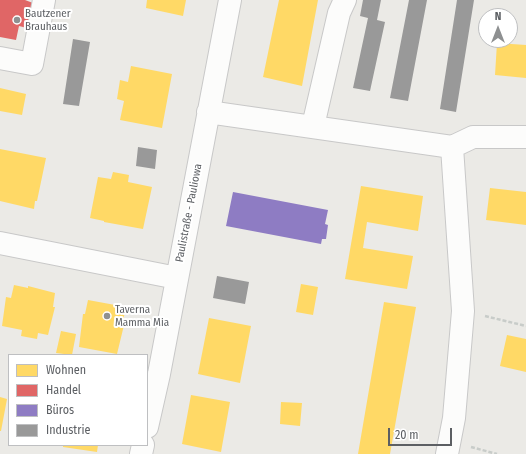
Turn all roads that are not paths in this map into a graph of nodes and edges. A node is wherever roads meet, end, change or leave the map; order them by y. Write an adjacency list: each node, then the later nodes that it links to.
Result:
1 (44, 0): 4 (street)
2 (230, 0): 5 (street, Paulistraße - Pauliowa)
3 (345, 0): 6 (street)
4 (0, 58)
5 (208, 112): 6 (street); 10 (street, Paulistraße - Pauliowa)
6 (313, 126): 8 (street)
7 (526, 137): 8 (street)
8 (452, 148): 12 (street)
9 (0, 242): 10 (street)
10 (176, 278): 11 (street, Paulistraße - Pauliowa)
11 (148, 423)
12 (448, 447)

